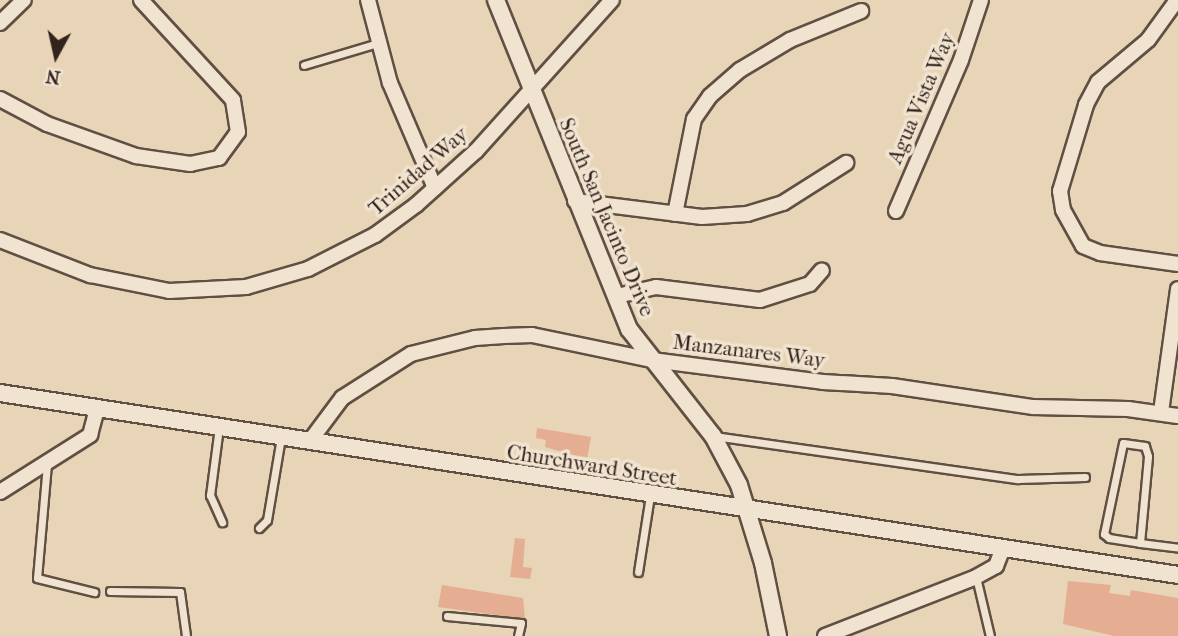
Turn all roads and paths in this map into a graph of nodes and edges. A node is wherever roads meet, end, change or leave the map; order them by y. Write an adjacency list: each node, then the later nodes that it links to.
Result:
1 (24, 0): 9 (street)
2 (141, 0): 13 (street)
3 (368, 0): 10 (street)
4 (496, 0): 12 (street, South San Jacinto Drive)
5 (612, 0): 12 (street, Trinidad Way)
6 (981, 0): 17 (street, Agua Vista Way)
7 (1177, 0): 20 (street)
8 (861, 11): 18 (street)
9 (0, 23)
10 (378, 43): 11 (lane); 15 (street)
11 (304, 65)
12 (531, 87): 15 (street, Trinidad Way); 16 (street, South San Jacinto Drive)
13 (0, 99)
14 (846, 163): 18 (street)
15 (435, 188): 19 (street, Trinidad Way)
16 (575, 201): 18 (street); 23 (street, South San Jacinto Drive)
17 (896, 211)
18 (675, 214)
19 (0, 240)
20 (1178, 264)
21 (822, 270): 23 (street)
22 (1178, 289): 27 (street)
23 (617, 296): 24 (street, South San Jacinto Drive)
24 (652, 360): 27 (street, Manzanares Way); 31 (street, South San Jacinto Drive); 32 (street, Manzanares Way)
25 (0, 393): 26 (street, Churchward Street)
26 (97, 408): 29 (street, Churchward Street); 33 (street)
27 (1161, 412): 28 (street, Manzanares Way)
28 (1178, 416)
29 (219, 426): 30 (street, Churchward Street); 38 (lane)
30 (281, 436): 32 (street, Churchward Street); 39 (lane)
31 (713, 436): 34 (lane); 37 (street, South San Jacinto Drive)
32 (310, 441): 36 (street, Churchward Street)
33 (47, 463): 35 (street); 47 (lane)
34 (1085, 477)
35 (0, 492)
36 (650, 495): 37 (street, Churchward Street); 43 (lane)
37 (743, 509): 42 (street, Churchward Street); 51 (street, South San Jacinto Drive)
38 (222, 522)
39 (259, 528)
40 (1140, 543): 40 (lane); 41 (lane)
41 (1178, 548)
42 (1002, 550): 44 (street, Churchward Street); 45 (street)
43 (638, 572)
44 (1178, 574)
45 (975, 578): 52 (street); 53 (lane)
46 (110, 591): 49 (lane)
47 (94, 592)
48 (447, 615): 50 (lane)
49 (186, 636)
50 (518, 636)
51 (778, 636)
52 (825, 636)
53 (990, 636)

